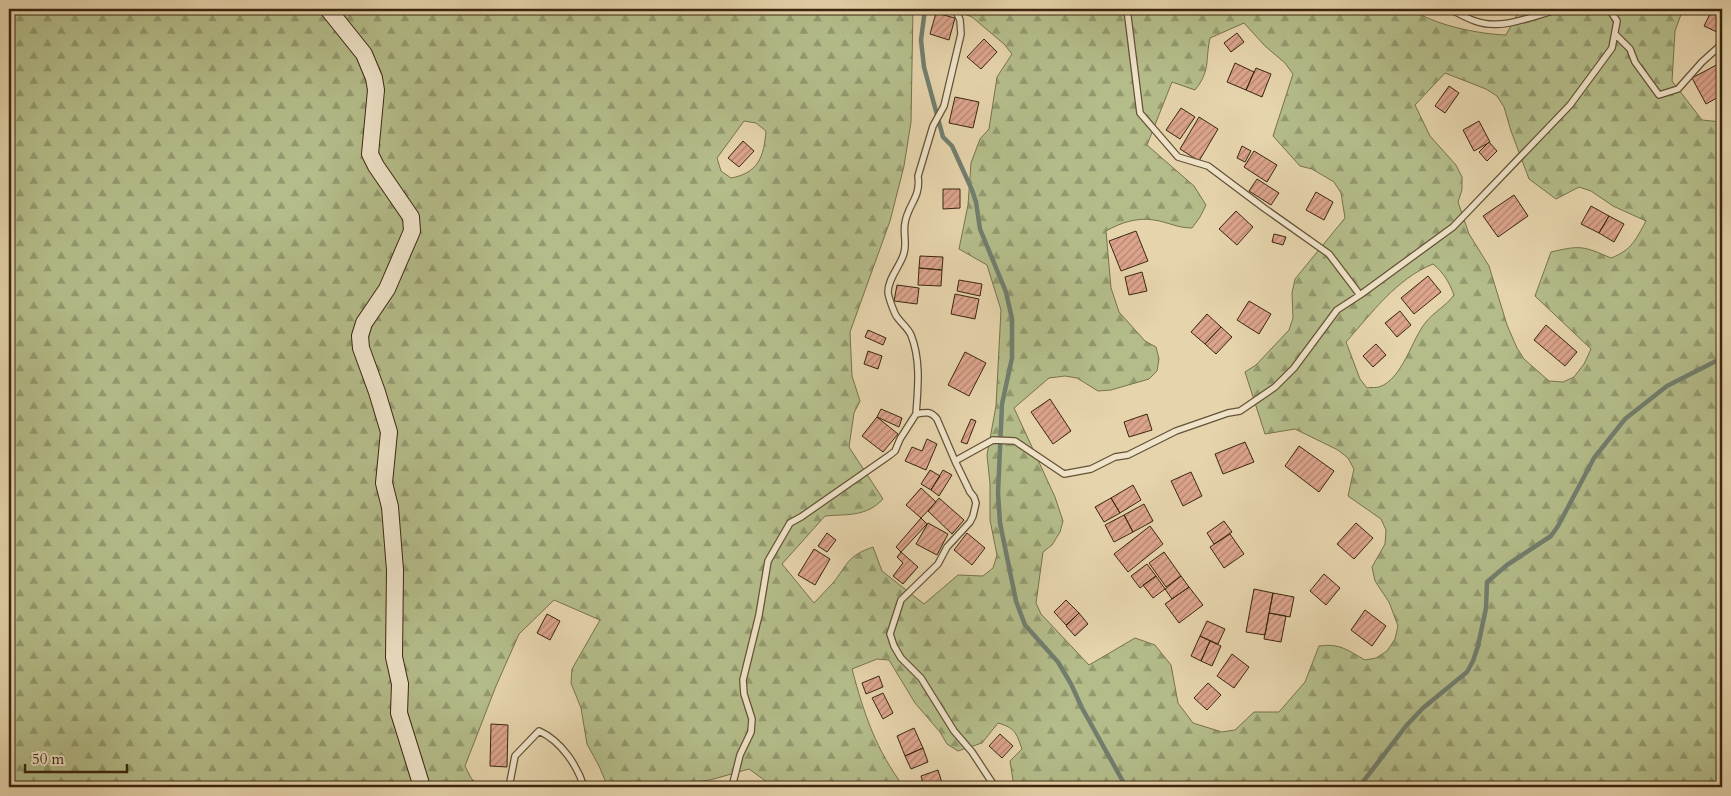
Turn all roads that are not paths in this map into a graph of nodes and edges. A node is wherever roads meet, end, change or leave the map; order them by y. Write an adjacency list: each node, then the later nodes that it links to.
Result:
1 (328, 9): 12 (street)
2 (954, 9): 10 (lane)
3 (1127, 9): 9 (lane)
4 (1450, 9): 5 (lane)
5 (1559, 9)
6 (1609, 9): 7 (lane)
7 (1615, 34): 8 (lane); 9 (lane)
8 (1722, 44)
9 (1360, 295): 11 (lane)
10 (916, 414): 11 (lane); 15 (lane)
11 (955, 461): 16 (lane)
12 (422, 787)
13 (509, 787): 14 (lane)
14 (584, 787)
15 (732, 787)
16 (995, 787)

